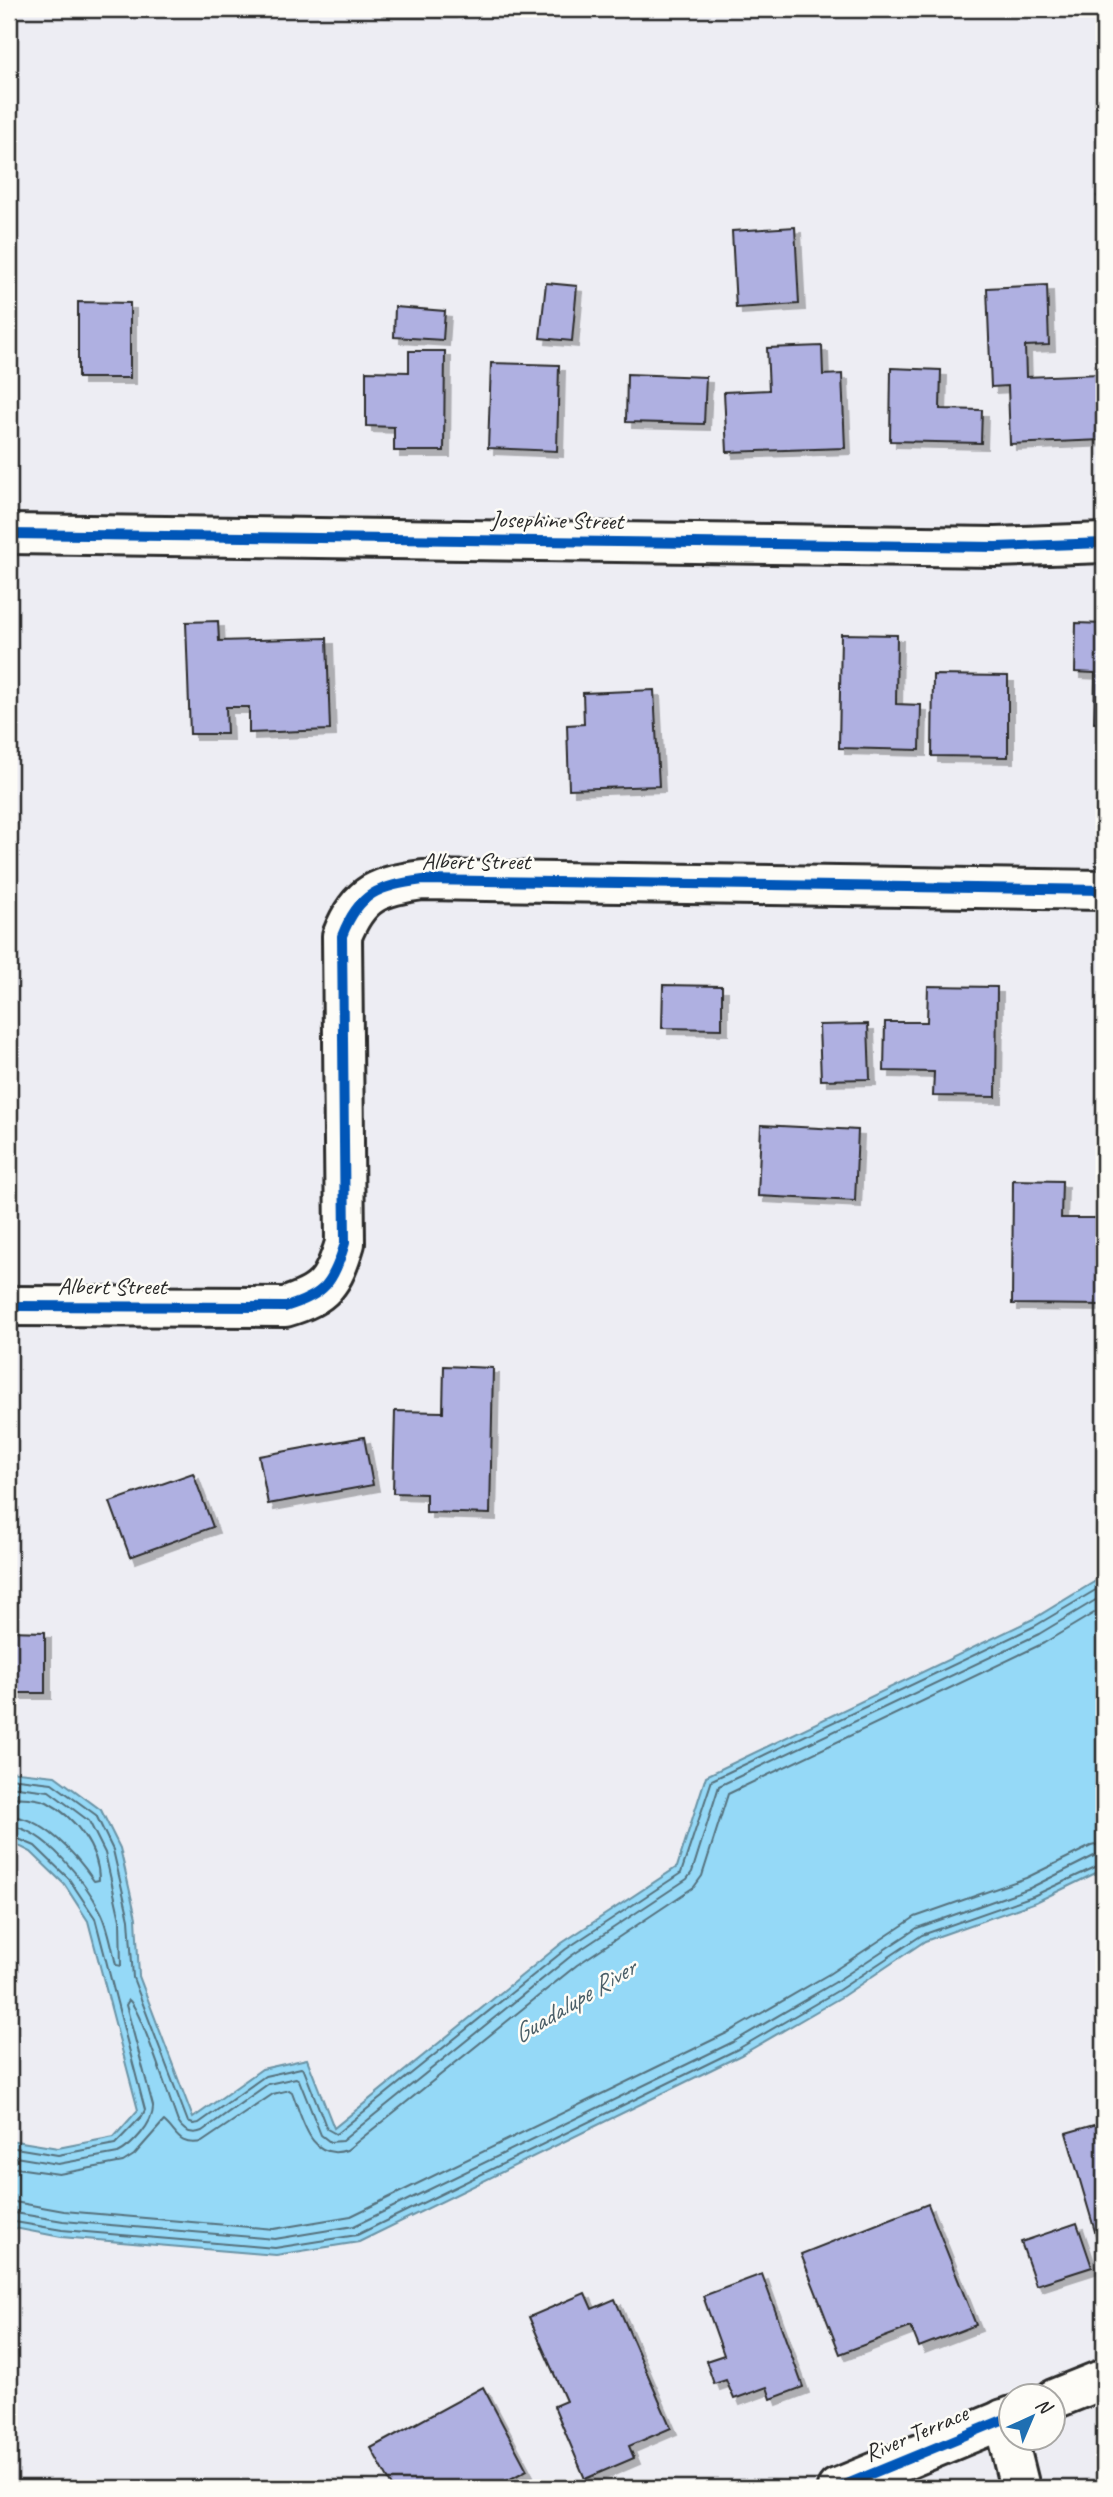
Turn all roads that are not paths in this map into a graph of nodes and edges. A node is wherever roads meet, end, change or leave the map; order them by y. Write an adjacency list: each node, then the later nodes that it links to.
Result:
1 (9, 534): 2 (street, Josephine Street)
2 (1104, 543)
3 (1104, 890): 4 (street, Albert Street)
4 (9, 1306)
5 (1104, 2379): 6 (street)
6 (1068, 2393)
7 (998, 2421): 9 (street, River Terrace)
8 (1013, 2452): 10 (street)
9 (837, 2488)
10 (1020, 2488)

